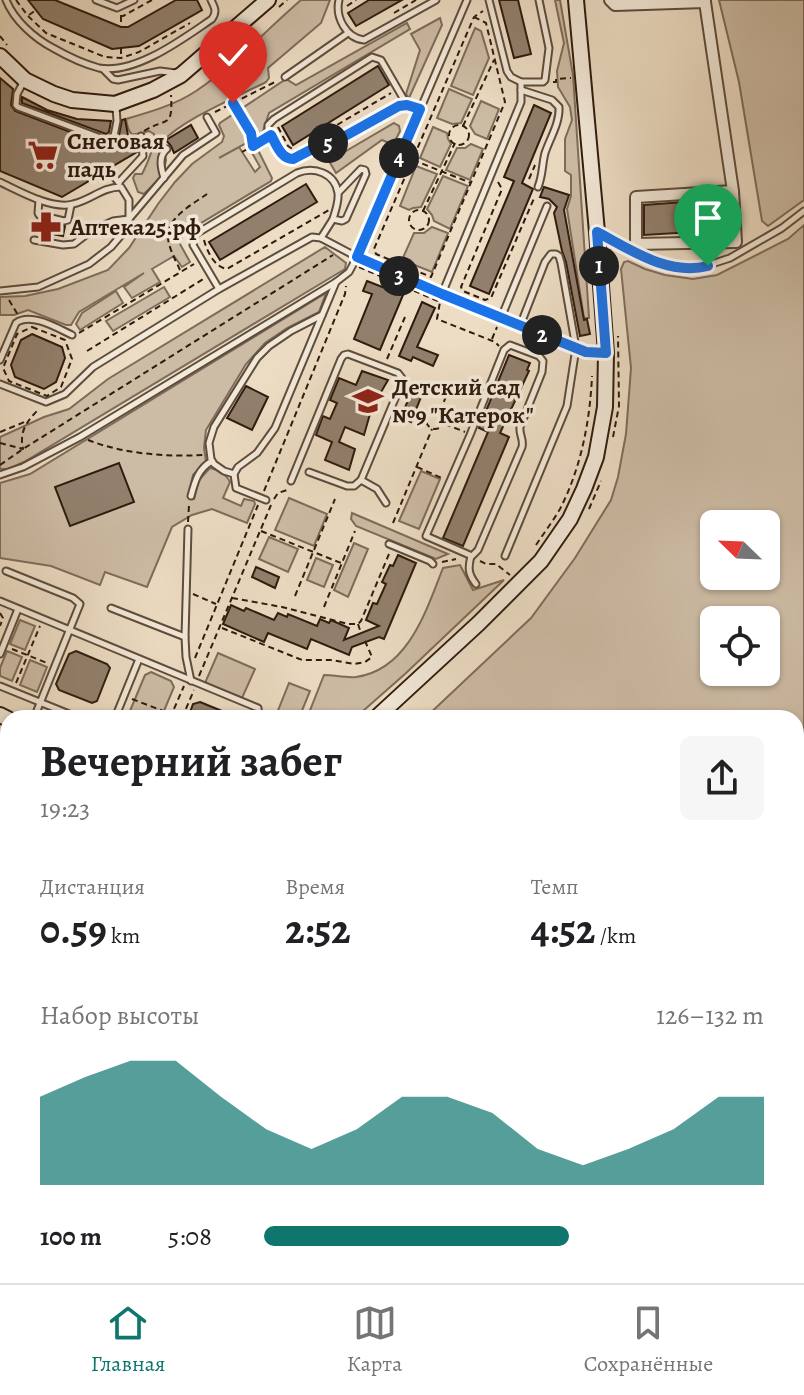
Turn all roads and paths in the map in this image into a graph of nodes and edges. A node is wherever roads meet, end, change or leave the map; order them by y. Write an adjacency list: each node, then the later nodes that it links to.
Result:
1 (6, 0): 34 (lane)
2 (16, 0): 21 (path)
3 (96, 0): 4 (lane)
4 (134, 0)
5 (211, 0): 34 (lane)
6 (268, 0): 35 (main road)
7 (339, 0): 26 (lane)
8 (356, 0): 18 (path)
9 (416, 0): 20 (path)
10 (436, 0): 26 (lane)
11 (467, 0): 47 (lane)
12 (489, 0): 17 (lane)
13 (539, 0): 40 (lane)
14 (576, 0): 82 (main road)
15 (610, 0): 16 (street)
16 (704, 1): 70 (street)
17 (491, 8): 23 (path); 39 (lane)
18 (343, 9)
19 (36, 10): 21 (path)
20 (393, 14)
21 (28, 16): 32 (path)
22 (121, 16): 25 (path)
23 (474, 17): 33 (path); 59 (path)
24 (192, 22): 31 (path)
25 (121, 27)
26 (348, 33): 36 (lane)
27 (0, 36): 30 (path)
28 (128, 47): 31 (path)
29 (121, 48): 32 (path)
30 (6, 53): 38 (main road)
31 (133, 54): 32 (path)
32 (121, 58)
33 (494, 59): 50 (path); 67 (path)
34 (103, 69): 35 (lane)
35 (181, 75): 45 (main road)
36 (285, 77): 44 (path)
37 (572, 78): 40 (path)
38 (25, 80): 45 (main road); 45 (lane)
39 (521, 82): 40 (lane); 42 (lane)
40 (543, 82)
41 (399, 89): 46 (lane); 51 (lane); 52 (path)
42 (521, 90): 69 (lane); 95 (lane)
43 (171, 94): 53 (path)
44 (233, 103): 48 (path); 55 (path)
45 (115, 104)
46 (407, 105): 47 (lane); 51 (lane)
47 (420, 109): 87 (lane)
48 (210, 115): 64 (lane)
49 (279, 122): 57 (path)
50 (463, 126): 54 (path); 54 (path)
51 (271, 135): 55 (path)
52 (321, 135)
53 (141, 136): 68 (lane)
54 (455, 143): 62 (path)
55 (253, 146): 58 (path)
56 (167, 149): 64 (lane)
57 (295, 150)
58 (242, 152)
59 (413, 160): 62 (path); 67 (path)
60 (534, 166): 65 (path)
61 (108, 169): 68 (lane)
62 (441, 171): 67 (path); 78 (path)
63 (496, 177): 73 (path)
64 (164, 179): 80 (lane)
65 (529, 179)
66 (0, 182): 74 (lane)
67 (472, 183)
68 (120, 185): 75 (lane); 80 (lane)
69 (538, 187)
70 (733, 191): 70 (street)
71 (338, 193): 76 (lane); 81 (lane); 91 (lane)
72 (207, 194): 90 (path)
73 (533, 198)
74 (39, 200): 75 (lane); 75 (lane)
75 (71, 205)
76 (336, 205): 81 (lane); 83 (path)
77 (547, 206): 98 (lane)
78 (423, 211): 78 (path)
79 (804, 211): 82 (lane)
80 (129, 219): 85 (lane); 94 (lane)
81 (333, 219): 84 (lane)
82 (597, 232): 106 (main road)
83 (205, 237)
84 (321, 238): 86 (lane); 93 (lane)
85 (34, 240)
86 (340, 249): 87 (lane); 121 (path)
87 (357, 257): 88 (lane); 95 (lane)
88 (354, 265): 92 (lane); 102 (path)
89 (190, 266): 90 (path)
90 (180, 272): 101 (path)
91 (211, 274): 93 (lane); 105 (path)
92 (336, 282): 96 (lane); 119 (lane)
93 (219, 289): 112 (lane)
94 (2, 291): 99 (path)
95 (442, 294): 98 (lane)
96 (323, 315): 122 (lane); 126 (lane)
97 (405, 317): 108 (path)
98 (501, 318): 100 (lane); 102 (path)
99 (21, 319): 101 (lane); 107 (lane)
100 (520, 326): 103 (lane); 103 (lane)
101 (72, 335)
102 (491, 340): 104 (path)
103 (576, 348): 106 (lane); 142 (lane)
104 (504, 350): 118 (lane); 141 (lane)
105 (87, 351)
106 (606, 353): 181 (main road)
107 (0, 360)
108 (384, 368): 128 (lane); 129 (lane)
109 (9, 381): 109 (path)
110 (452, 382): 113 (path)
111 (0, 384): 112 (lane)
112 (46, 402): 114 (path)
113 (439, 412): 115 (path); 116 (path)
114 (28, 421): 117 (path); 121 (path)
115 (444, 423): 116 (path); 118 (path)
116 (432, 429): 124 (path)
117 (0, 432)
118 (470, 435): 130 (lane)
119 (80, 437): 122 (path); 127 (lane)
120 (0, 443): 121 (path)
121 (23, 449): 123 (path)
122 (211, 458): 126 (lane); 131 (lane)
123 (0, 466)
124 (416, 467): 130 (path); 135 (path)
125 (309, 472): 128 (lane)
126 (234, 474): 133 (lane)
127 (0, 475)
128 (361, 480): 134 (lane)
129 (291, 481): 137 (path)
130 (451, 482): 141 (lane)
131 (191, 496): 136 (path)
132 (335, 499): 140 (path)
133 (266, 500)
134 (386, 503)
135 (393, 523)
136 (188, 529): 148 (lane)
137 (261, 530): 140 (path); 150 (path)
138 (355, 531): 143 (path)
139 (391, 545): 144 (lane); 158 (path)
140 (313, 552): 143 (path); 149 (path)
141 (471, 556): 144 (path); 146 (path); 147 (lane)
142 (505, 556)
143 (341, 563): 153 (path)
144 (433, 564)
145 (6, 571): 161 (lane)
146 (511, 576)
147 (476, 584)
148 (186, 591): 152 (path); 163 (lane)
149 (295, 596)
150 (232, 598): 158 (path); 160 (path)
151 (0, 601): 155 (lane)
152 (217, 604)
153 (324, 607)
154 (111, 608): 163 (lane)
155 (18, 609): 157 (lane); 166 (lane)
156 (0, 613): 159 (path)
157 (43, 619): 161 (lane); 167 (path)
158 (358, 624): 162 (path)
159 (0, 626)
160 (221, 628): 164 (path); 170 (path)
161 (70, 630): 168 (lane); 174 (lane)
162 (361, 633)
163 (185, 637): 170 (lane)
164 (365, 641)
165 (17, 651): 167 (path)
166 (0, 654)
167 (28, 656): 169 (path); 172 (path)
168 (139, 659): 170 (lane); 173 (lane)
169 (40, 661)
170 (194, 682): 179 (path); 180 (lane)
171 (0, 686): 172 (lane)
172 (13, 691): 174 (lane)
173 (124, 695): 177 (lane); 178 (path)
174 (40, 703): 175 (lane); 176 (lane)
175 (37, 710)
176 (58, 710)
177 (118, 710)
178 (160, 710)
179 (185, 710)
180 (258, 710)
181 (385, 710)

